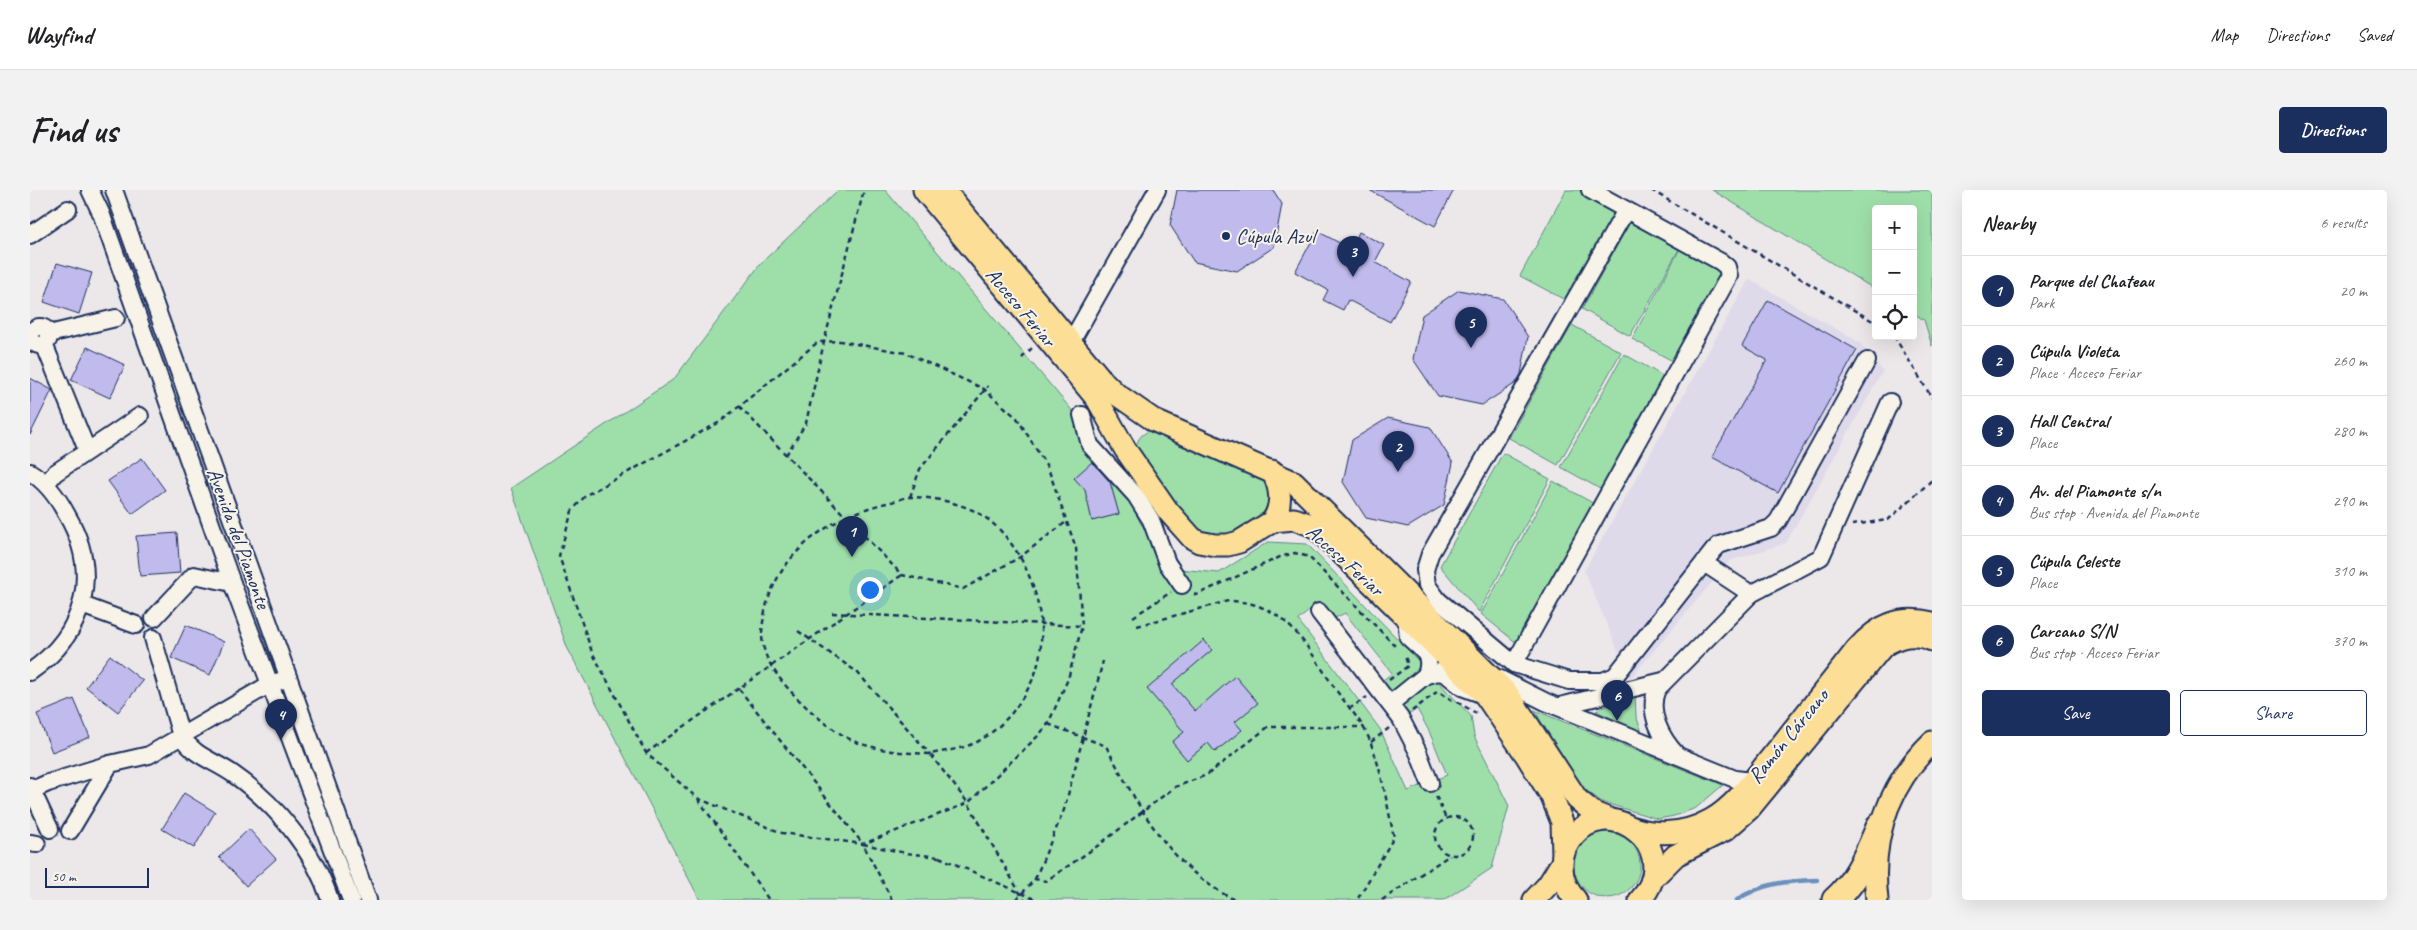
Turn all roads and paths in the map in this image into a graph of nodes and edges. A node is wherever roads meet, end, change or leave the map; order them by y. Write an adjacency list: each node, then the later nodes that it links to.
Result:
1 (90, 190): 43 (street, Avenida del Piamonte)
2 (114, 190): 69 (street, Avenida del Piamonte)
3 (864, 190): 17 (path)
4 (924, 190): 28 (main road, Acceso Feriar)
5 (944, 190): 18 (main road, Acceso Feriar)
6 (1157, 190): 18 (street)
7 (1590, 190): 10 (street)
8 (1651, 190): 13 (path)
9 (68, 209): 11 (street)
10 (1626, 210): 63 (street); 63 (street)
11 (30, 235)
12 (116, 318): 15 (street)
13 (1872, 321)
14 (31, 330): 15 (street)
15 (46, 339): 29 (street)
16 (1896, 340): 22 (path)
17 (824, 342): 21 (path); 24 (path); 30 (path)
18 (1071, 342): 27 (main road, Acceso Feriar)
19 (1867, 361): 41 (street)
20 (988, 386): 21 (path)
21 (984, 390): 35 (path); 38 (path)
22 (1932, 398)
23 (1890, 402): 39 (street)
24 (739, 406): 30 (path); 85 (path)
25 (1082, 415): 44 (street)
26 (140, 416): 29 (street)
27 (1155, 421): 28 (main road); 31 (main road, Acceso Feriar)
28 (1125, 449): 37 (main road, Acceso Feriar)
29 (87, 450): 34 (street)
30 (786, 455): 36 (path)
31 (1272, 471): 37 (main road); 66 (main road, Acceso Feriar)
32 (30, 472): 34 (street)
33 (1932, 480): 39 (path)
34 (46, 484): 46 (street)
35 (910, 497): 36 (path); 40 (path)
36 (846, 516): 42 (path); 64 (path)
37 (1273, 521): 50 (main road, Acceso Feriar)
38 (1066, 522): 40 (path); 56 (path)
39 (1834, 527): 45 (street)
40 (1020, 557): 42 (path); 53 (path)
41 (1704, 563): 45 (street); 65 (street)
42 (902, 575): 49 (path)
43 (232, 583): 52 (street); 71 (street, Avenida del Piamonte)
44 (1182, 585): 51 (path); 73 (path)
45 (1751, 594): 70 (street)
46 (82, 605): 55 (street); 67 (street)
47 (1319, 612): 73 (street)
48 (832, 613): 49 (path)
49 (848, 613): 53 (path); 60 (path)
50 (1406, 616): 68 (street); 75 (main road, Acceso Feriar)
51 (1133, 617)
52 (154, 618)
53 (1040, 622): 56 (path); 86 (path)
54 (1932, 623): 89 (main road, Ramón Cárcano)
55 (136, 625)
56 (1082, 626): 79 (path)
57 (1137, 626): 77 (path)
58 (798, 631): 60 (path)
59 (153, 638): 81 (street)
60 (810, 639): 64 (path); 86 (path)
61 (1932, 640): 104 (main road, Ramón Cárcano)
62 (1103, 661): 82 (path)
63 (1514, 664): 65 (street)
64 (771, 666): 72 (path); 86 (path)
65 (1531, 669): 76 (street)
66 (1484, 671): 76 (street); 96 (main road, Acceso Feriar)
67 (30, 672)
68 (1426, 675): 74 (street); 75 (street)
69 (288, 678): 71 (street); 108 (street, Avenida del Piamonte)
70 (1662, 681): 76 (street); 87 (street)
71 (270, 684): 81 (street); 107 (street, Avenida del Piamonte)
72 (739, 689): 85 (path); 100 (path)
73 (1378, 689): 74 (street); 77 (path)
74 (1390, 704): 78 (street)
75 (1481, 704): 78 (path); 102 (main road, Acceso Feriar)
76 (1553, 704): 87 (street)
77 (1350, 709): 80 (path)
78 (1401, 719): 83 (path); 90 (street)
79 (1048, 724): 82 (path); 93 (path)
80 (1364, 728): 83 (path); 94 (path)
81 (181, 736): 88 (street); 106 (street)
82 (1085, 737): 94 (path); 103 (path)
83 (1371, 742): 115 (path)
84 (1932, 742): 97 (main road)
85 (646, 753): 92 (path)
86 (930, 754): 93 (path)
87 (1678, 755): 89 (street)
88 (110, 764): 91 (street); 99 (street)
89 (1752, 781): 96 (main road, Ramón Cárcano)
90 (1430, 783): 95 (path)
91 (30, 789): 98 (street)
92 (697, 798): 100 (path); 109 (path)
93 (968, 803): 100 (path); 105 (path)
94 (1141, 812): 103 (path); 114 (path)
95 (1446, 819): 101 (path); 101 (path)
96 (1623, 824): 102 (main road); 104 (main road)
97 (1880, 825): 120 (highway); 121 (main road)
98 (50, 829)
99 (70, 830)
100 (863, 844): 110 (path); 113 (path, bridge)
101 (1450, 855): 116 (path)
102 (1562, 859): 117 (main road); 118 (main road, Acceso Feriar)
103 (1035, 878): 105 (path)
104 (1652, 878): 119 (main road)
105 (1020, 893): 111 (path); 112 (path)
106 (330, 900)
107 (351, 900)
108 (368, 900)
109 (768, 900)
110 (892, 900)
111 (1016, 900)
112 (1024, 900)
113 (1037, 900)
114 (1236, 900)
115 (1357, 900)
116 (1382, 900)
117 (1534, 900)
118 (1576, 900)
119 (1640, 900)
120 (1835, 900)
121 (1877, 900)

